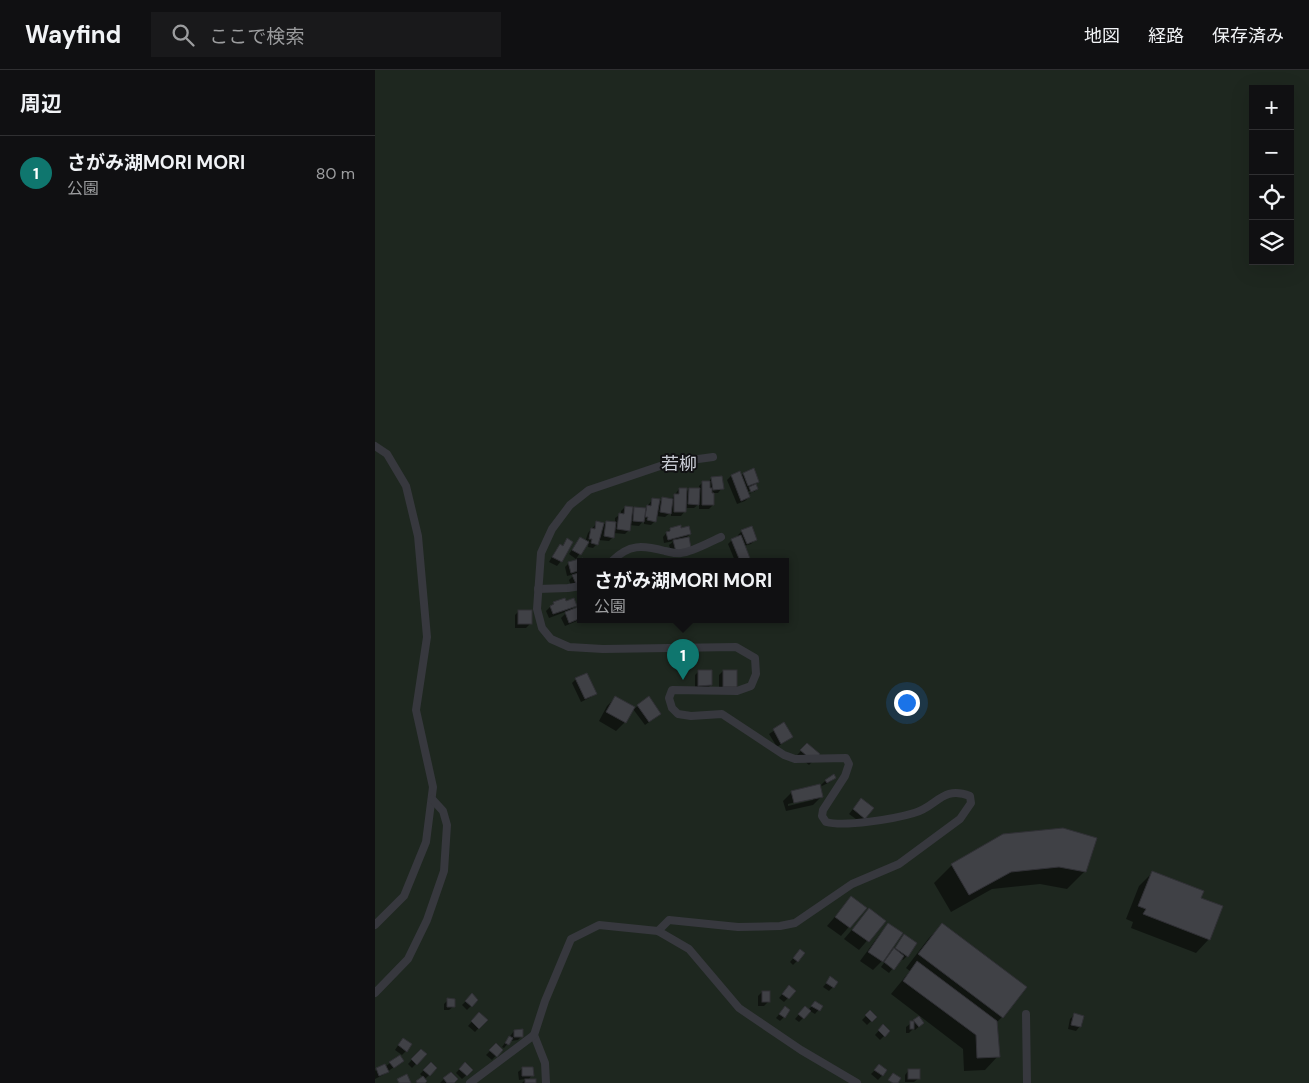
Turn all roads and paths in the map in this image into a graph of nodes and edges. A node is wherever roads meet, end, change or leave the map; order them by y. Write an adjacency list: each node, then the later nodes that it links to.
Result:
1 (375, 446): 7 (lane)
2 (713, 457): 6 (lane)
3 (721, 537): 4 (lane)
4 (615, 558)
5 (577, 587): 6 (lane)
6 (538, 589): 9 (lane)
7 (432, 799): 8 (lane); 10 (lane)
8 (375, 926)
9 (658, 931): 12 (lane); 15 (lane)
10 (375, 993)
11 (1026, 1014): 16 (lane)
12 (534, 1035): 13 (lane); 14 (lane)
13 (470, 1083)
14 (546, 1083)
15 (857, 1083)
16 (1027, 1083)

